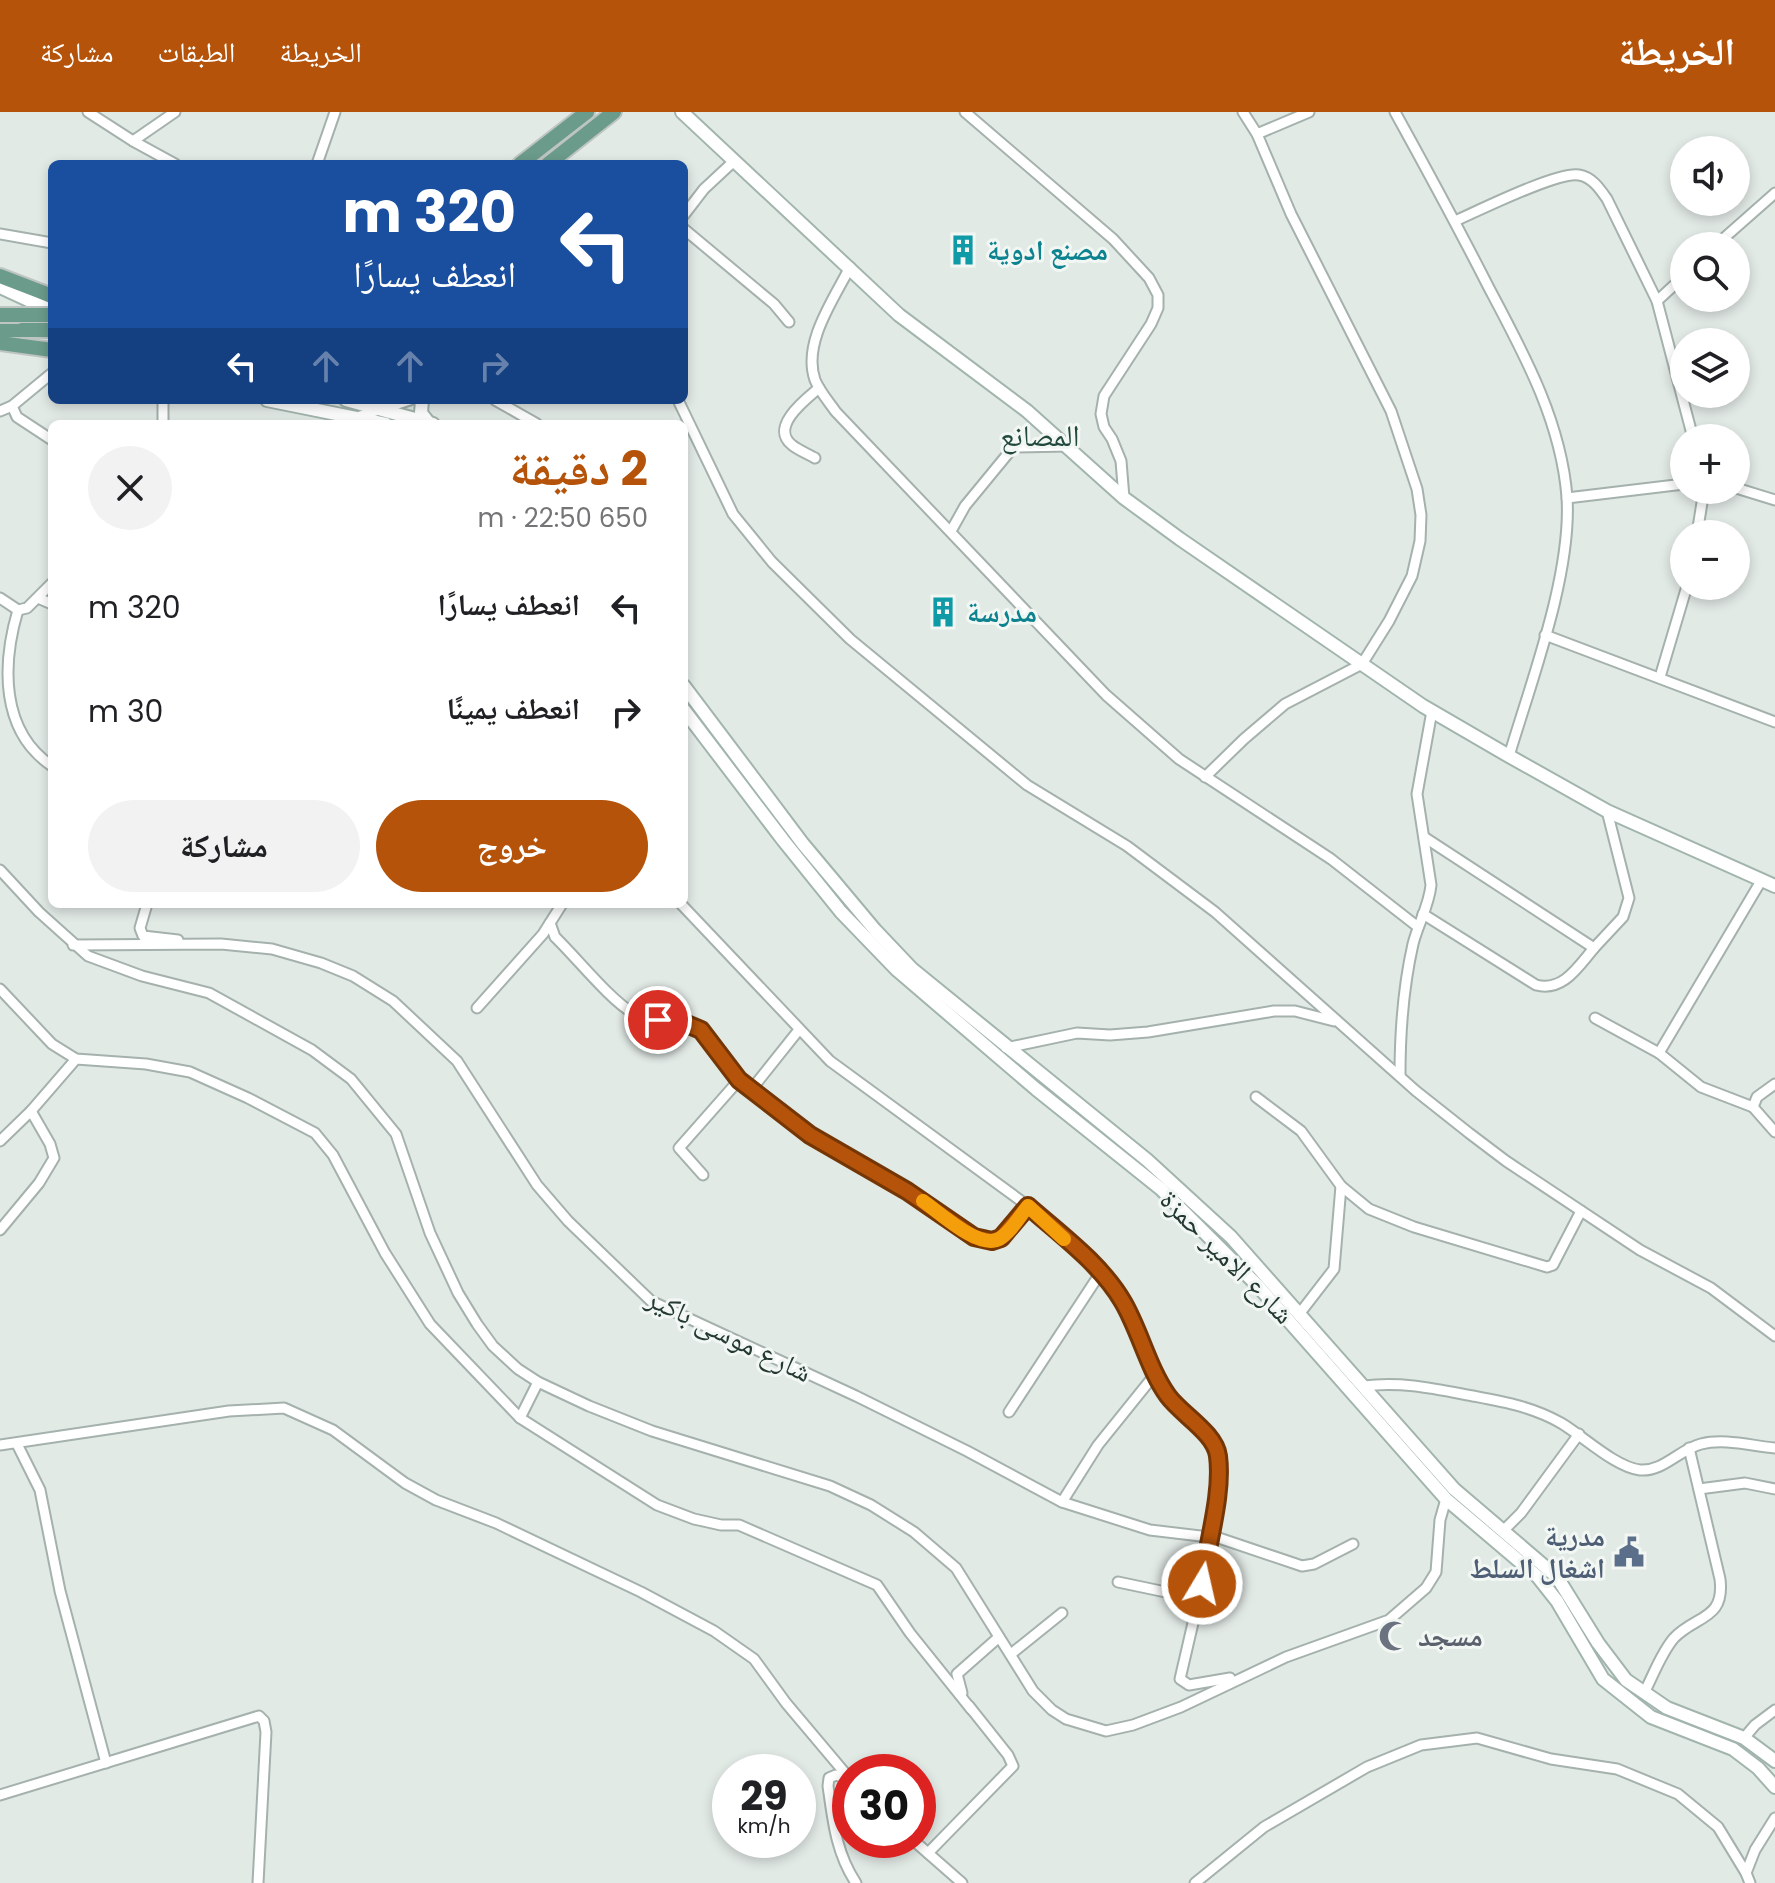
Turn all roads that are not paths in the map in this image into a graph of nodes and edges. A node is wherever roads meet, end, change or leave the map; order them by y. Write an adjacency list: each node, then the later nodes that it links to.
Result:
1 (88, 112): 12 (street)
2 (175, 112): 12 (street)
3 (335, 112): 14 (street)
4 (587, 112): 15 (main road)
5 (614, 112): 16 (main road)
6 (682, 112): 17 (main road)
7 (965, 112): 61 (street)
8 (1243, 112): 11 (street)
9 (1309, 112): 11 (street)
10 (1395, 112): 20 (street)
11 (1257, 134): 72 (street)
12 (133, 141): 13 (street)
13 (168, 160)
14 (318, 160)
15 (525, 160)
16 (553, 160)
17 (733, 162): 19 (street); 25 (main road)
18 (1775, 193): 22 (street)
19 (688, 210)
20 (1455, 221): 30 (street); 62 (street)
21 (688, 232): 35 (street)
22 (1731, 232)
23 (0, 234): 24 (street)
24 (48, 242)
25 (850, 267): 42 (street); 57 (main road)
26 (0, 276): 29 (main road)
27 (0, 287): 32 (main road)
28 (1670, 289): 30 (street)
29 (48, 294)
30 (1657, 301): 55 (street)
31 (0, 305): 36 (main road)
32 (48, 311)
33 (48, 313): 34 (main road, bridge)
34 (0, 315)
35 (789, 322)
36 (48, 328)
37 (0, 330): 38 (main road, bridge)
38 (48, 330)
39 (0, 343): 40 (main road)
40 (48, 349)
41 (48, 376): 47 (street)
42 (819, 388): 58 (street); 64 (street)
43 (314, 404): 50 (main road)
44 (362, 404): 48 (main road)
45 (398, 404): 48 (street)
46 (502, 404): 53 (street)
47 (12, 406): 49 (street); 56 (street)
48 (382, 409): 50 (street); 52 (main road)
49 (0, 411)
50 (357, 417): 51 (main road)
51 (369, 420)
52 (420, 420)
53 (530, 420)
54 (688, 421): 98 (street)
55 (1689, 424)
56 (48, 437)
57 (1069, 446): 61 (main road); 64 (street)
58 (815, 458)
59 (1670, 486): 62 (street)
60 (1750, 492): 63 (street)
61 (1124, 498): 72 (main road)
62 (1567, 498): 71 (street)
63 (1775, 500)
64 (951, 531): 80 (street)
65 (48, 587): 67 (street)
66 (0, 598): 70 (street)
67 (38, 598): 69 (street); 70 (street)
68 (1683, 600): 73 (street)
69 (48, 602)
70 (18, 610): 79 (street)
71 (1545, 635): 73 (street); 78 (street)
72 (1362, 664): 75 (main road); 80 (street)
73 (1660, 677): 77 (street)
74 (688, 691): 100 (main road, شارع الامير حمزة)
75 (1432, 711): 78 (main road); 82 (street)
76 (688, 715): 111 (main road, شارع الامير حمزة)
77 (1775, 722)
78 (1509, 756): 81 (main road)
79 (48, 762)
80 (1205, 777): 91 (street)
81 (1607, 811): 84 (main road); 94 (street)
82 (1424, 837): 89 (street); 94 (street)
83 (0, 870): 93 (street)
84 (1761, 881): 85 (main road); 101 (street)
85 (1775, 886)
86 (146, 908): 92 (street)
87 (559, 908): 90 (street)
88 (685, 908): 99 (street)
89 (1423, 914): 91 (street); 94 (street)
90 (550, 923): 96 (street); 104 (street)
91 (1418, 927): 103 (street)
92 (188, 944): 93 (street, شارع موسى باكير); 136 (street, شارع موسى باكير)
93 (73, 945): 123 (street)
94 (1594, 948)
95 (0, 989): 102 (street)
96 (477, 1008)
97 (1595, 1018): 101 (street)
98 (1336, 1021): 100 (street); 103 (street)
99 (798, 1031): 106 (street); 116 (street)
100 (1006, 1048): 108 (main road, شارع الامير حمزة)
101 (1659, 1053): 109 (street)
102 (76, 1059): 110 (street); 126 (street)
103 (1400, 1075): 117 (street)
104 (739, 1080): 106 (street); 114 (street)
105 (1775, 1084): 109 (street)
106 (751, 1090): 116 (street)
107 (1256, 1097): 115 (street)
108 (1078, 1104): 111 (main road); 120 (main road, شارع الامير حمزة)
109 (1753, 1107): 112 (street)
110 (31, 1111): 113 (street); 118 (street)
111 (1069, 1116): 132 (main road, شارع الامير حمزة)
112 (1775, 1132)
113 (0, 1141)
114 (703, 1175)
115 (1341, 1186): 117 (street); 120 (street)
116 (1028, 1206): 119 (street)
117 (1581, 1211): 121 (street)
118 (0, 1230)
119 (1101, 1272): 122 (street); 125 (street)
120 (1300, 1313): 124 (main road, شارع الامير حمزة)
121 (1775, 1336)
122 (1156, 1373): 136 (street); 138 (street)
123 (538, 1382): 126 (street); 143 (street)
124 (1364, 1386): 127 (street); 132 (main road, شارع الامير حمزة)
125 (1009, 1412)
126 (520, 1418): 147 (street)
127 (1579, 1434): 130 (street); 137 (street)
128 (17, 1444): 129 (street); 150 (street); 152 (street)
129 (0, 1445)
130 (1689, 1448): 131 (street); 133 (street)
131 (1775, 1448)
132 (1416, 1456): 135 (main road, شارع الامير حمزة); 137 (main road, شارع الامير حمزة)
133 (1699, 1489): 134 (street); 146 (street)
134 (1775, 1489)
135 (1446, 1499): 145 (street); 154 (main road, شارع الامير حمزة)
136 (1062, 1502): 138 (street, شارع موسى باكير)
137 (1503, 1531): 146 (main road, شارع الامير حمزة)
138 (1210, 1535): 139 (street, شارع موسى باكير); 141 (street)
139 (1353, 1544)
140 (1118, 1582): 141 (street)
141 (1199, 1599): 145 (street)
142 (1062, 1613): 144 (street)
143 (999, 1637): 144 (street); 147 (street)
144 (1011, 1654): 145 (street)
145 (1241, 1676)
146 (1644, 1693): 149 (main road, شارع الامير حمزة)
147 (971, 1709): 158 (street)
148 (1775, 1710): 149 (street)
149 (1744, 1738): 151 (main road, شارع الامير حمزة)
150 (832, 1758)
151 (1775, 1761)
152 (106, 1763): 155 (street); 162 (street)
153 (832, 1777): 156 (street)
154 (1775, 1787)
155 (0, 1795)
156 (832, 1812)
157 (1775, 1818): 161 (street)
158 (936, 1845)
159 (843, 1858): 163 (street)
160 (934, 1858): 164 (street)
161 (1748, 1878): 165 (street)
162 (258, 1883)
163 (856, 1883)
164 (962, 1883)
165 (1195, 1883)

